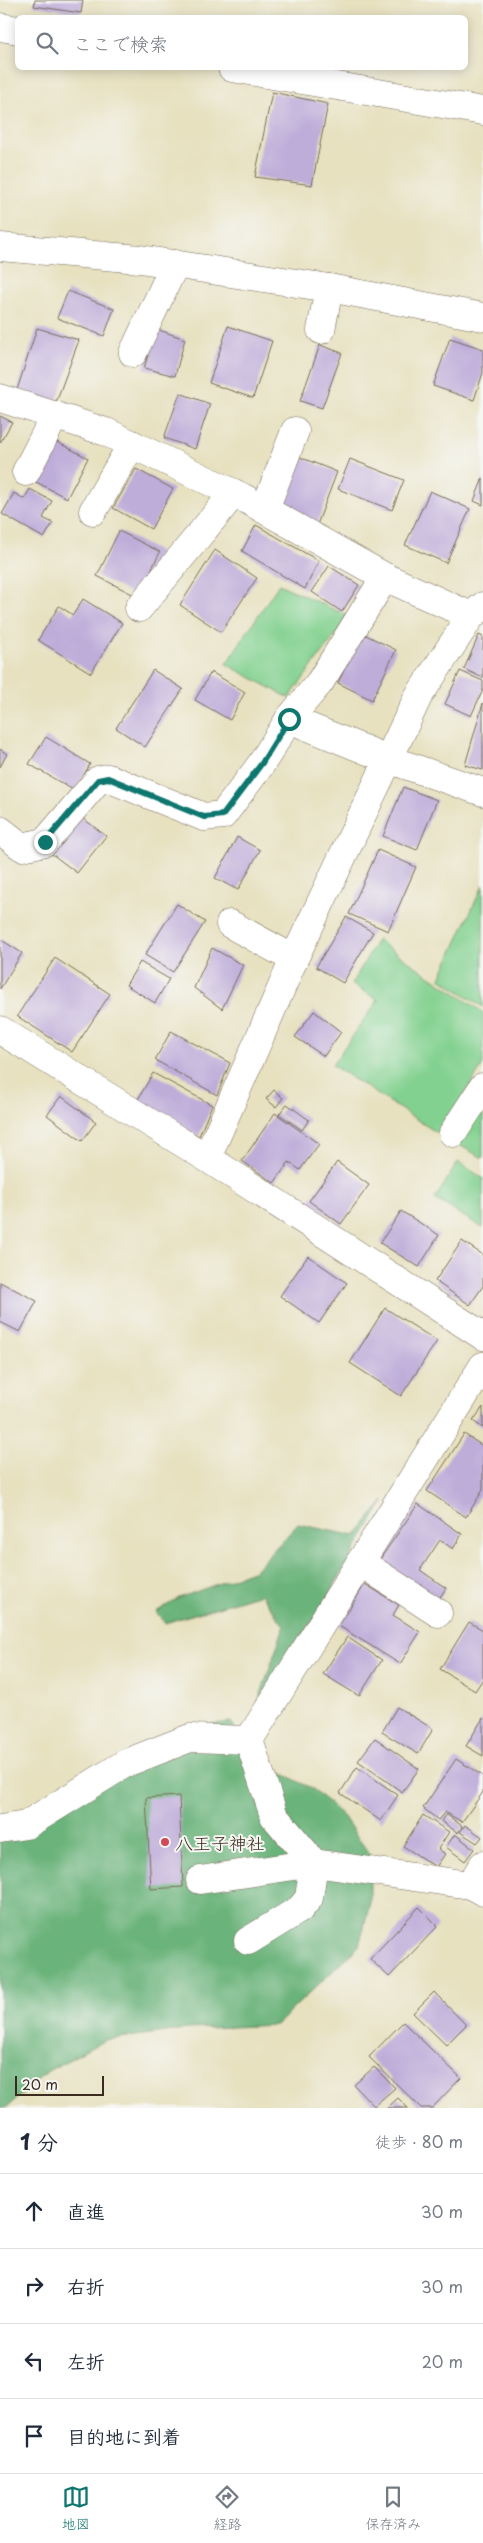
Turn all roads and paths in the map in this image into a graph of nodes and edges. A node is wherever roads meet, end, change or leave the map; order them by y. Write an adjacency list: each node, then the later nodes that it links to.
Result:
1 (0, 27): 2 (street)
2 (15, 30)
3 (244, 70): 4 (street)
4 (483, 111)
5 (0, 247): 6 (street)
6 (175, 264): 7 (street); 10 (street)
7 (328, 288): 8 (street); 9 (street)
8 (483, 317)
9 (321, 330)
10 (133, 353)
11 (0, 398): 12 (street)
12 (55, 415): 14 (street); 15 (street)
13 (296, 430): 17 (street)
14 (132, 444): 16 (street); 18 (street)
15 (26, 472)
16 (234, 493): 17 (street); 20 (street)
17 (264, 509): 19 (street)
18 (93, 511)
19 (385, 577): 21 (street); 22 (street)
20 (139, 608)
21 (477, 611): 23 (street)
22 (289, 719): 23 (street); 25 (street)
23 (388, 759): 24 (street); 27 (street)
24 (483, 792)
25 (4, 842)
26 (230, 924): 27 (street)
27 (294, 959): 31 (street)
28 (0, 1030): 31 (street)
29 (483, 1087): 30 (street)
30 (453, 1132)
31 (207, 1158): 32 (street)
32 (483, 1336)
33 (483, 1366): 34 (street)
34 (360, 1562): 35 (street); 36 (street)
35 (438, 1613)
36 (249, 1740): 37 (street); 38 (street)
37 (0, 1829)
38 (314, 1863): 39 (street); 40 (street); 41 (street)
39 (200, 1880)
40 (479, 1881)
41 (248, 1941)

